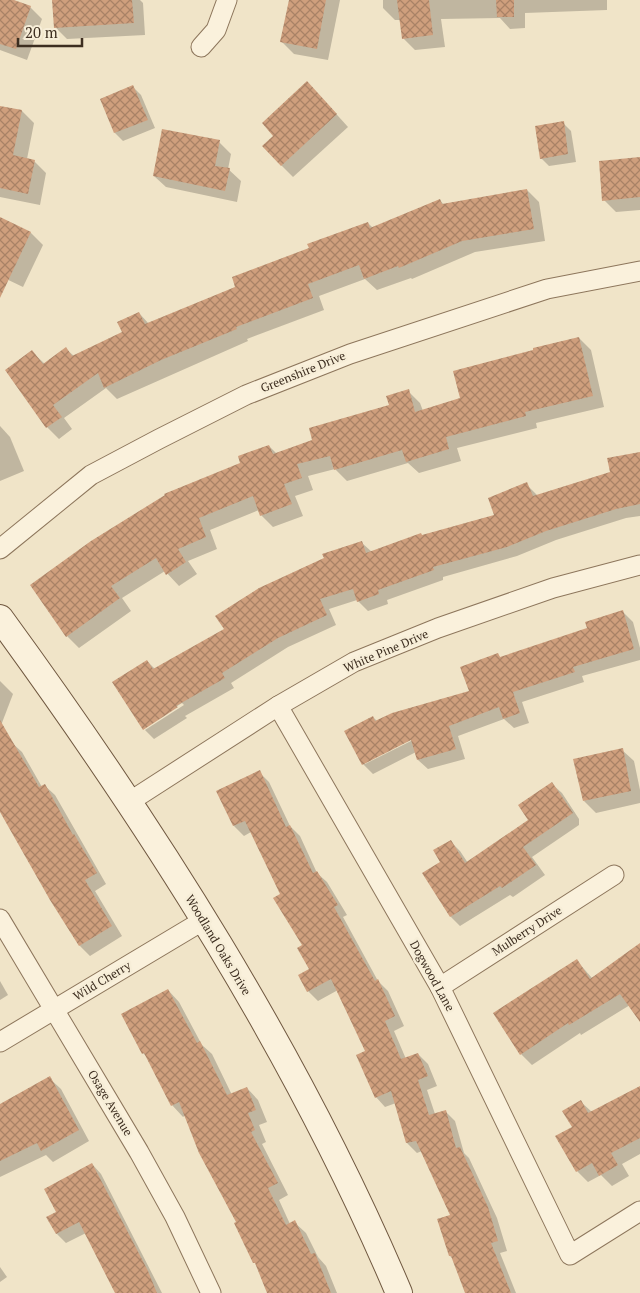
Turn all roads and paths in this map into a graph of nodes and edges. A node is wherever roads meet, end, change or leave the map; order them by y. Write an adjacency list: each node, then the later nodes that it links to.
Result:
1 (227, 0): 2 (street)
2 (201, 48)
3 (640, 271): 4 (street, Greenshire Drive)
4 (0, 549)
5 (640, 565): 7 (street, White Pine Drive)
6 (0, 618): 8 (street, Woodland Oaks Drive)
7 (278, 706): 8 (street, White Pine Drive); 12 (street, Dogwood Lane)
8 (129, 802): 11 (street, Woodland Oaks Drive)
9 (614, 875): 12 (street, Mulberry Drive)
10 (0, 919): 13 (street, Osage Avenue)
11 (204, 920): 13 (street, Wild Cherry); 17 (street, Woodland Oaks Drive)
12 (440, 988): 15 (street, Dogwood Lane)
13 (54, 1009): 14 (street, Wild Cherry); 16 (street, Osage Avenue)
14 (0, 1042)
15 (640, 1211)
16 (211, 1293)
17 (399, 1293)

